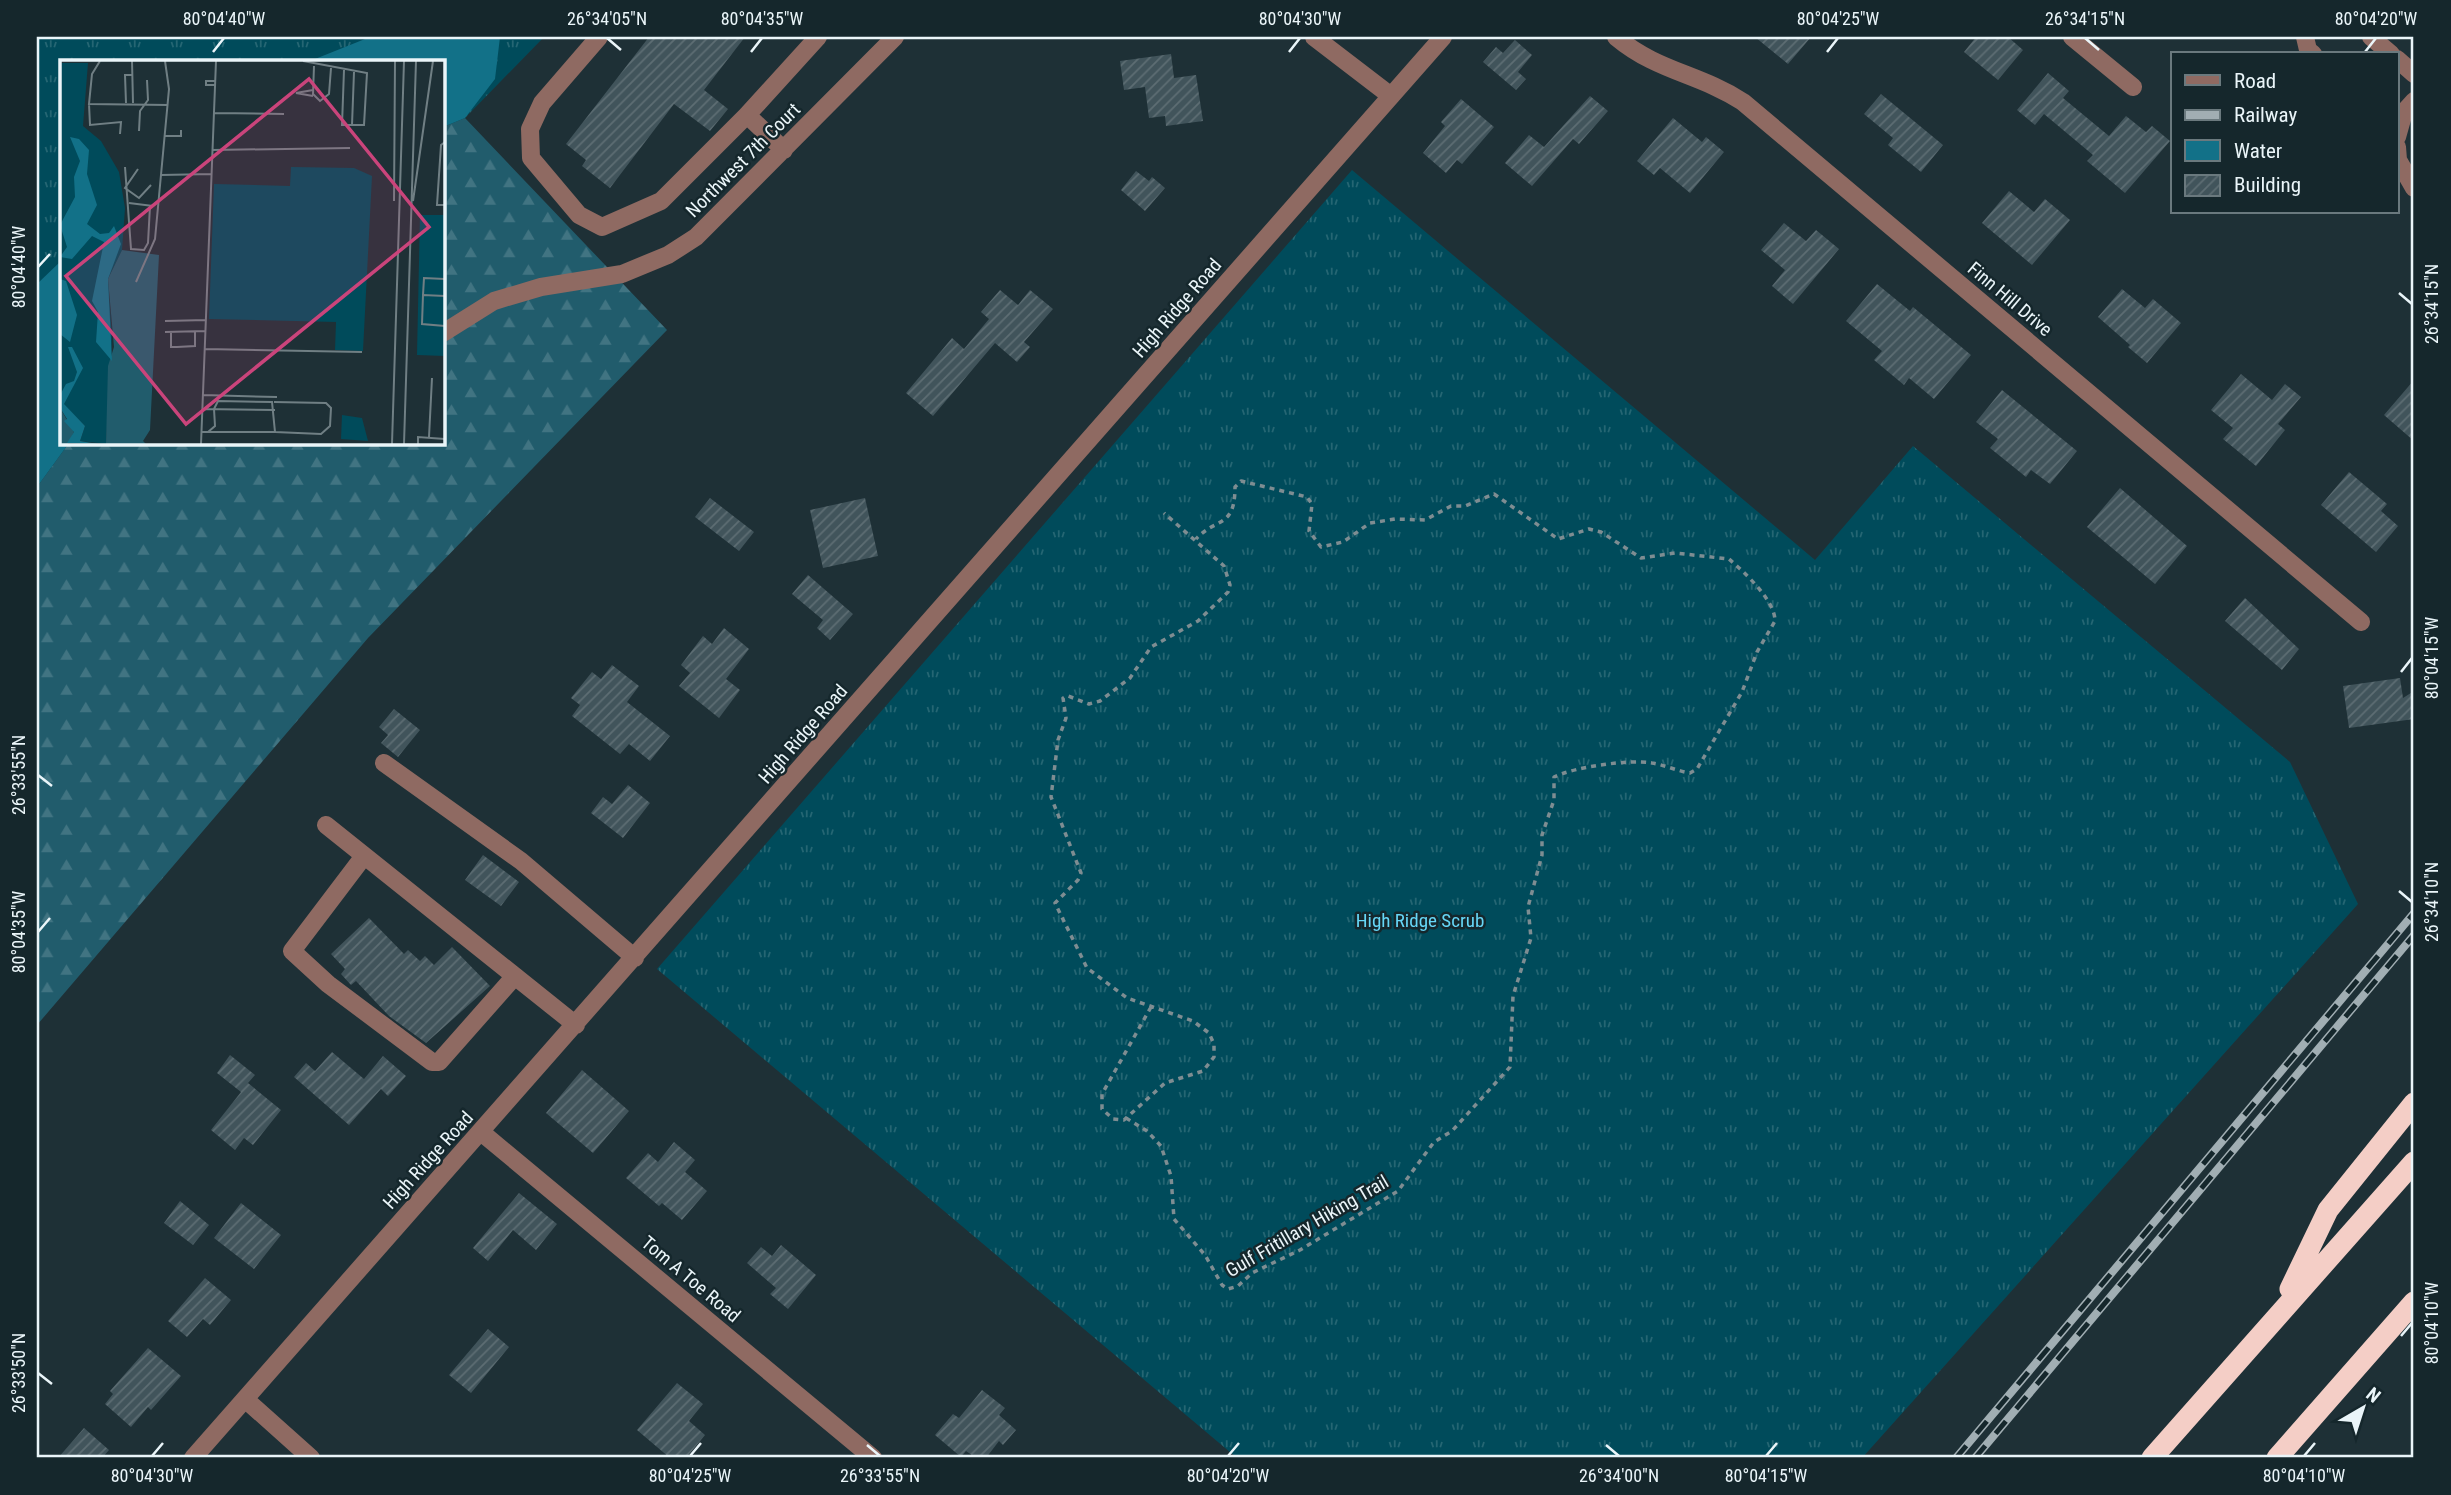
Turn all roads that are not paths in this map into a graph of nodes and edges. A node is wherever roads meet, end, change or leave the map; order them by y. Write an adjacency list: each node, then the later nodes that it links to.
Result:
1 (598, 37): 15 (street)
2 (818, 37): 15 (street)
3 (895, 37): 17 (street, Northwest 7th Court)
4 (1314, 37): 13 (street)
5 (1443, 37): 13 (street, High Ridge Road)
6 (1616, 37): 21 (street, Finn Hill Drive)
7 (2072, 37): 12 (street)
8 (2371, 37): 9 (street)
9 (2389, 52)
10 (2398, 60): 11 (street)
11 (2414, 74)
12 (2133, 87)
13 (1391, 96): 25 (street, High Ridge Road)
14 (2414, 101): 16 (street)
15 (747, 116): 17 (street)
16 (2398, 130)
17 (784, 150): 20 (street, Northwest 7th Court)
18 (2398, 160): 19 (street)
19 (2414, 188)
20 (444, 332)
21 (2361, 622)
22 (384, 763): 25 (street)
23 (326, 825): 24 (street)
24 (364, 856): 26 (street); 26 (street)
25 (635, 958): 27 (street, High Ridge Road)
26 (515, 976): 27 (street)
27 (576, 1025): 29 (street, High Ridge Road)
28 (2414, 1102): 32 (highway)
29 (481, 1132): 33 (street, High Ridge Road); 36 (street, Tom A Toe Road)
30 (2414, 1162): 32 (highway)
31 (2414, 1302): 38 (highway)
32 (2281, 1309): 37 (highway)
33 (245, 1399): 34 (street, High Ridge Road); 35 (street)
34 (193, 1458)
35 (311, 1458)
36 (873, 1458)
37 (2152, 1458)
38 (2277, 1458)

